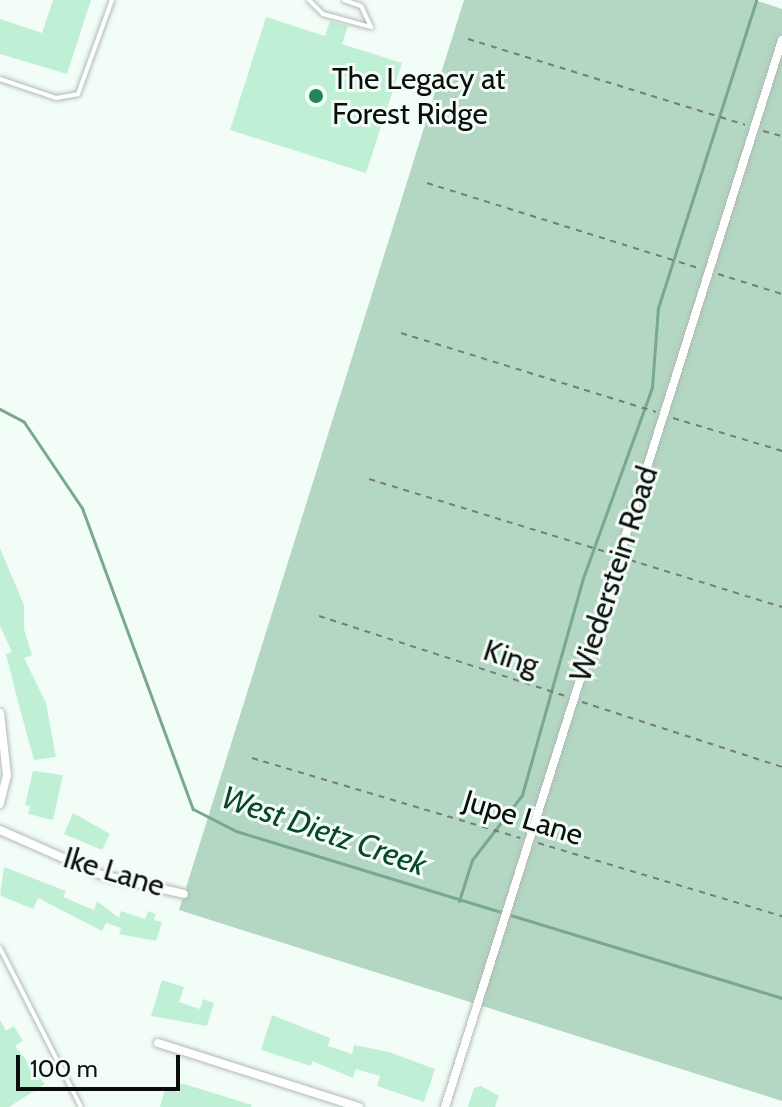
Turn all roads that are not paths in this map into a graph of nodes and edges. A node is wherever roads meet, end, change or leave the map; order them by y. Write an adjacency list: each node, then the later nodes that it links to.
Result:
1 (112, 0): 5 (lane)
2 (309, 0): 3 (lane)
3 (344, 0)
4 (782, 40): 14 (street, Wiederstein Road)
5 (0, 79)
6 (0, 713): 7 (street)
7 (0, 804)
8 (0, 830): 9 (street, Ike Lane)
9 (184, 894)
10 (0, 948): 12 (lane)
11 (158, 1043): 13 (street)
12 (81, 1107)
13 (359, 1107)
14 (445, 1107)

